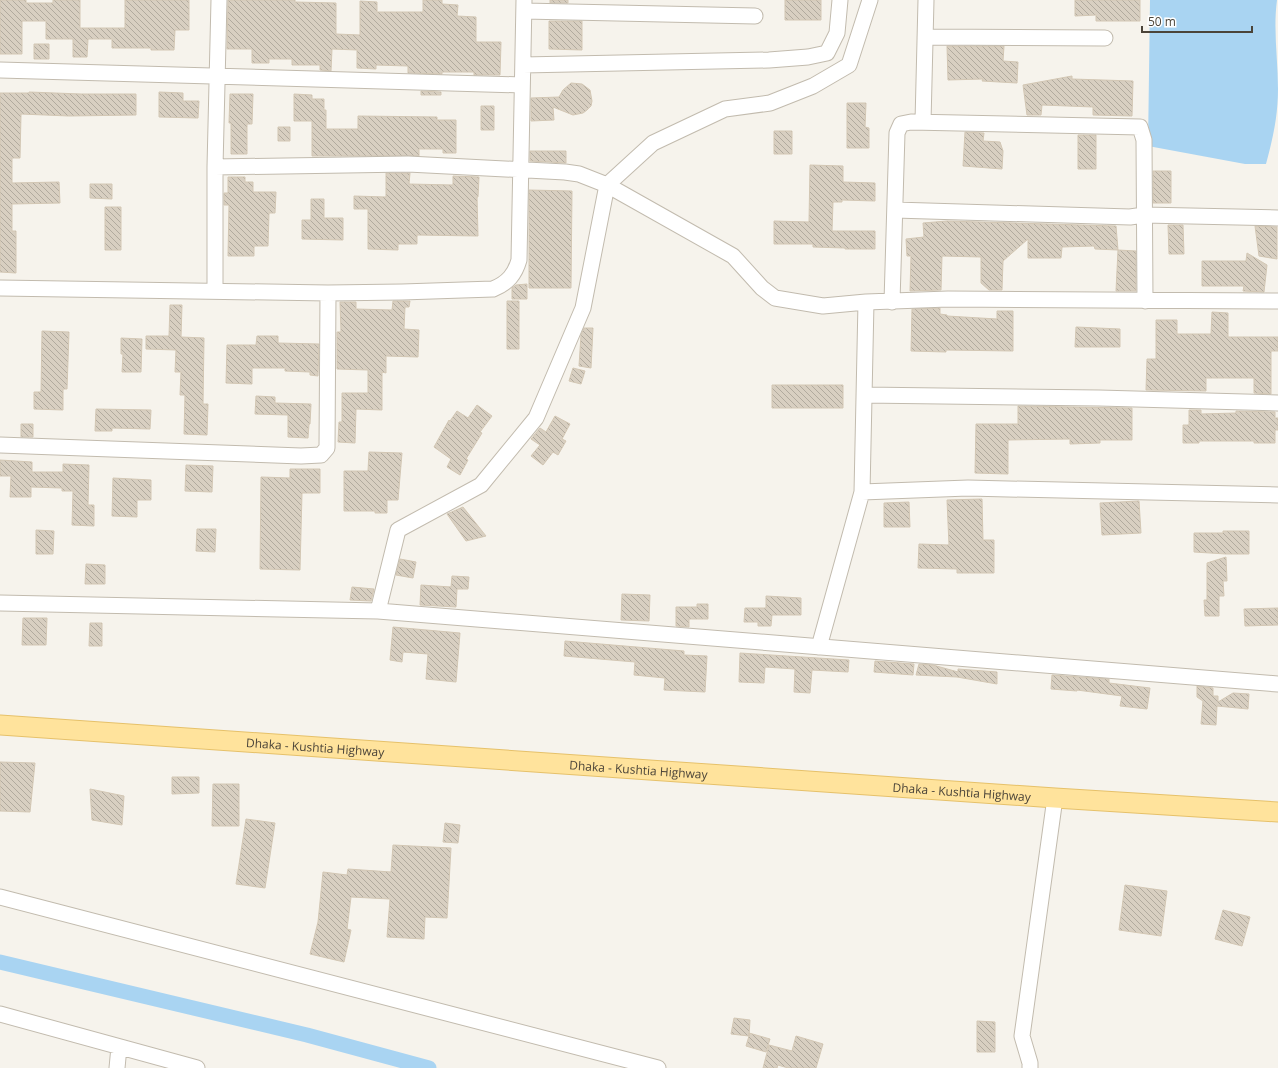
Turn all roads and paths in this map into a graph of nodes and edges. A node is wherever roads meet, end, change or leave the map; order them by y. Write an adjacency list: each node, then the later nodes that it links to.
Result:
1 (219, 0): 11 (street)
2 (840, 0): 9 (street)
3 (870, 0): 16 (street)
4 (926, 0): 7 (street)
5 (524, 5): 6 (street); 9 (street)
6 (755, 16)
7 (925, 37): 8 (street); 13 (street)
8 (1104, 38)
9 (523, 65): 12 (street)
10 (0, 70): 11 (street)
11 (217, 77): 12 (street); 14 (street)
12 (522, 86): 15 (street)
13 (923, 122): 17 (street); 18 (street)
14 (215, 167): 15 (street); 21 (street)
15 (522, 170): 16 (street); 22 (street)
16 (607, 185): 25 (street); 33 (street)
17 (895, 210): 18 (street); 26 (street)
18 (1144, 215): 19 (street); 23 (street)
19 (1278, 218)
20 (0, 288): 21 (street)
21 (214, 291): 22 (street)
22 (328, 293): 29 (street)
23 (1145, 301): 24 (street); 26 (street)
24 (1278, 301)
25 (866, 302): 26 (street); 27 (street)
26 (892, 302)
27 (864, 395): 28 (street); 30 (street)
28 (1278, 403)
29 (0, 445)
30 (862, 492): 31 (street); 34 (street)
31 (1278, 494)
32 (0, 602): 33 (street)
33 (378, 611): 34 (street)
34 (819, 647): 35 (street)
35 (1278, 684)
36 (0, 725): 37 (main road, Dhaka - Kushtia Highway)
37 (1055, 798): 38 (main road, Dhaka - Kushtia Highway); 45 (street)
38 (1278, 812)
39 (0, 897): 44 (street)
40 (0, 1014): 41 (street)
41 (119, 1047): 42 (street); 43 (street)
42 (117, 1068)
43 (197, 1068)
44 (658, 1068)
45 (1030, 1068)

